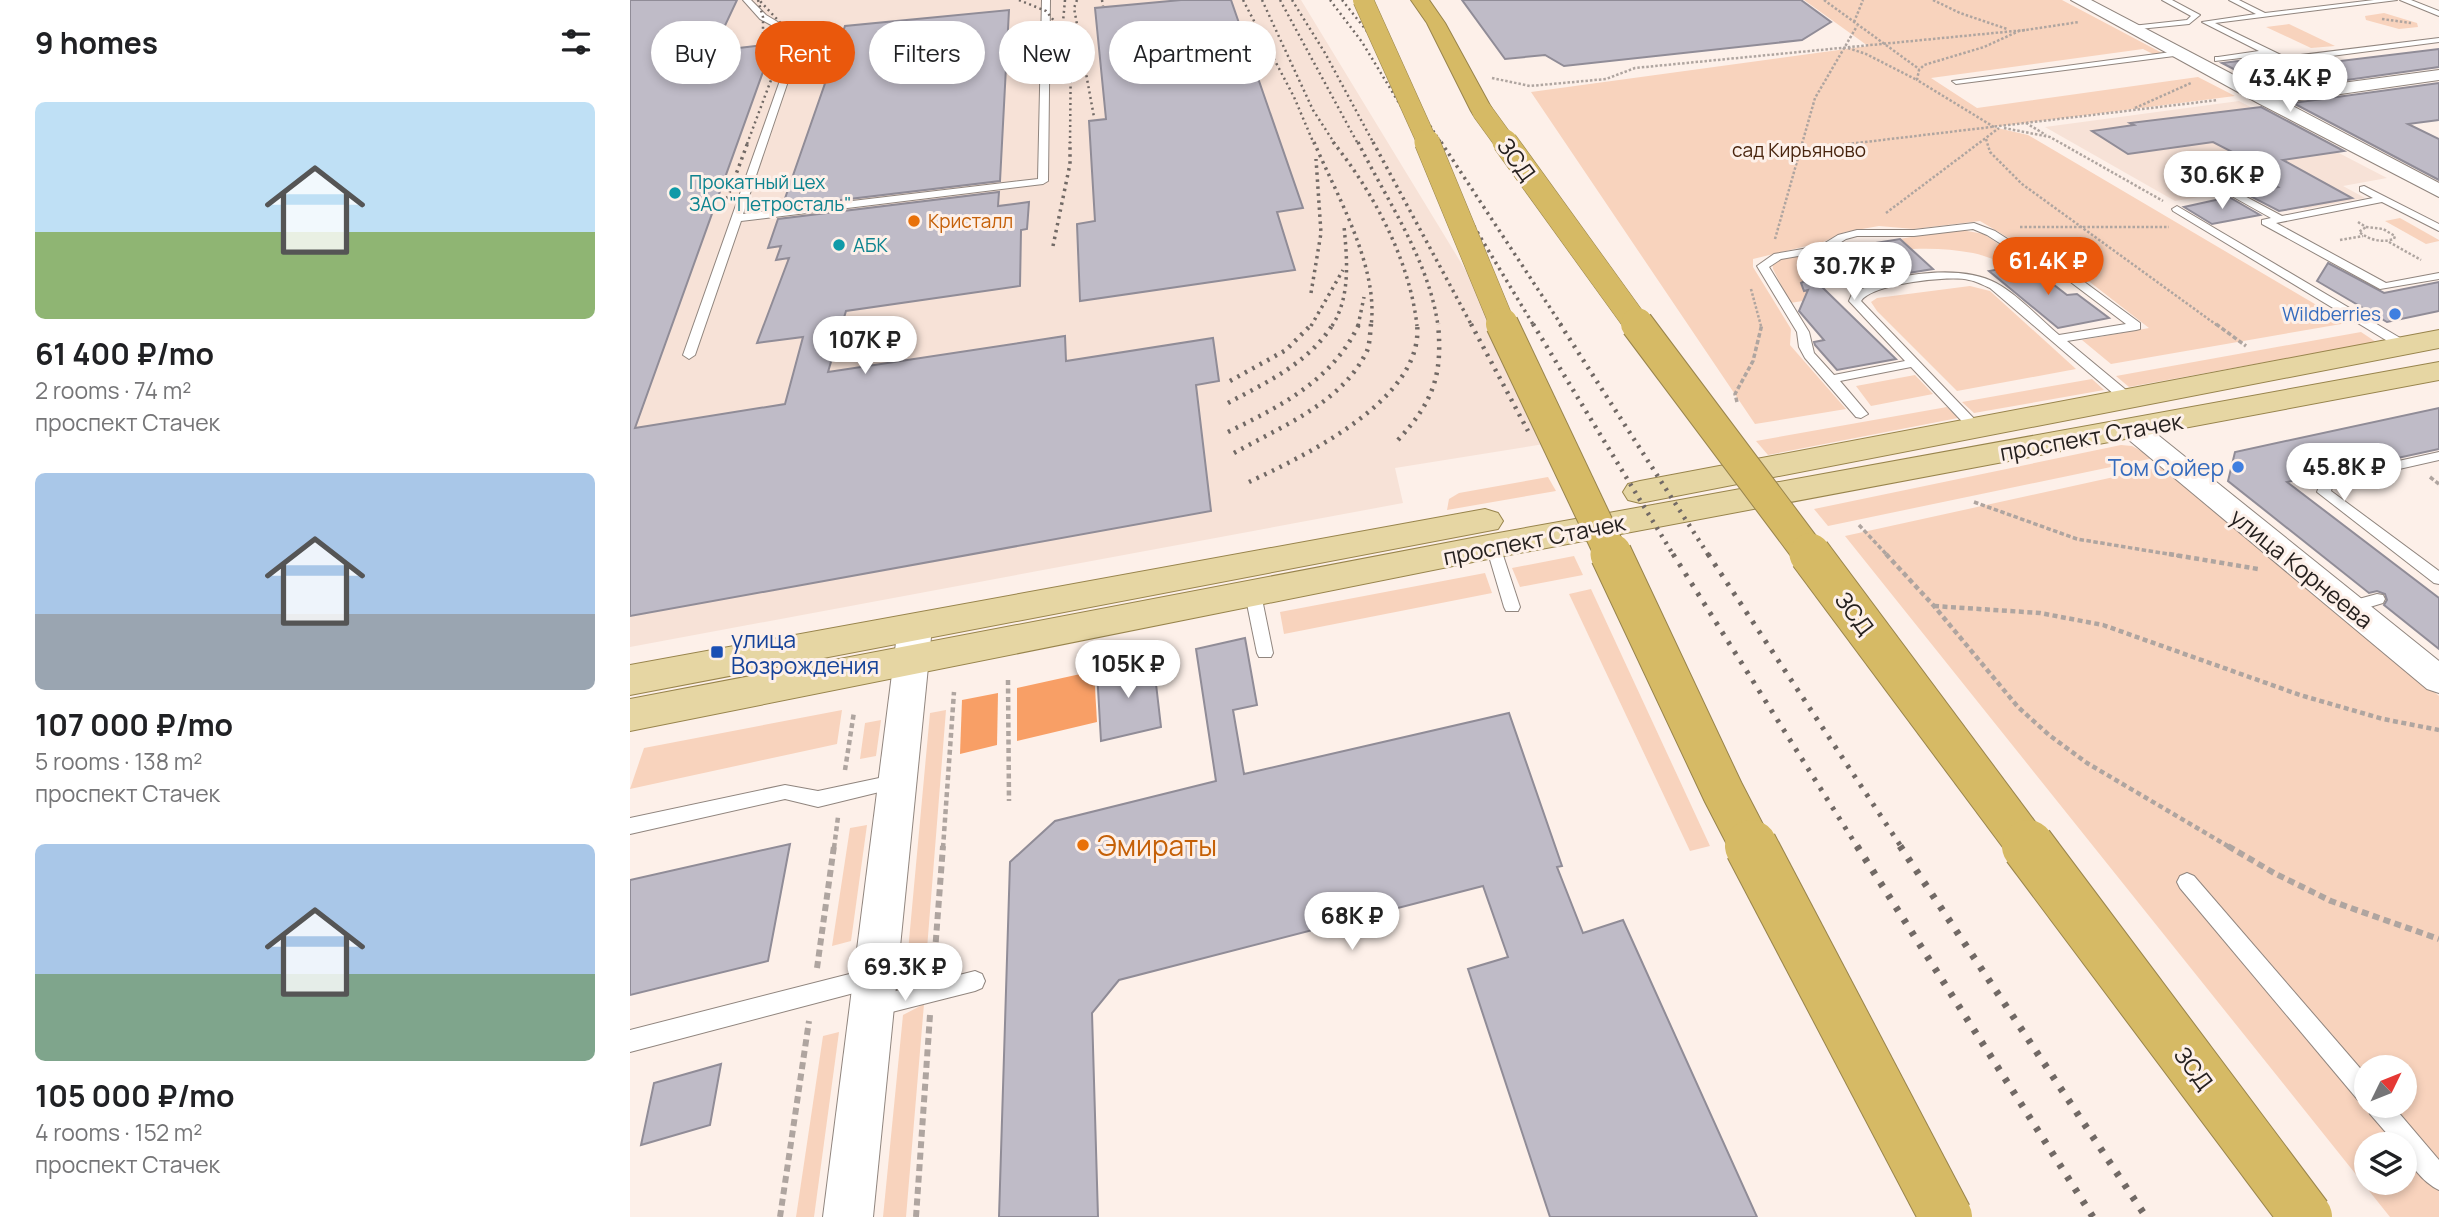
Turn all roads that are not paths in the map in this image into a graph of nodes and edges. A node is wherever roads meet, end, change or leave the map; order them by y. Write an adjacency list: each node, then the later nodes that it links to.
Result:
1 (747, 0): 29 (lane)
2 (1046, 0): 29 (lane)
3 (1363, 0): 64 (highway, bridge)
4 (1420, 0): 65 (highway, ЗСД, bridge)
5 (2079, 0): 14 (street)
6 (2166, 0): 14 (lane)
7 (2233, 0): 13 (lane)
8 (2324, 0): 11 (lane)
9 (2392, 0): 11 (lane)
10 (2404, 0): 12 (lane)
11 (2339, 6): 13 (lane)
12 (2439, 14)
13 (2264, 15): 16 (lane)
14 (2132, 28): 17 (street)
15 (2439, 40): 19 (lane)
16 (2268, 52): 18 (lane); 19 (lane)
17 (2179, 53): 21 (lane); 23 (street)
18 (2218, 59)
19 (2283, 60): 22 (lane)
20 (2439, 75): 22 (street)
21 (1956, 81)
22 (2340, 87): 23 (street)
23 (2265, 99): 25 (street)
24 (2364, 189): 27 (lane)
25 (2439, 191)
26 (2234, 194): 30 (lane)
27 (2383, 200): 30 (lane); 31 (lane)
28 (2177, 209): 35 (lane)
29 (736, 218): 36 (lane)
30 (2281, 219): 32 (lane)
31 (2439, 229)
32 (2439, 276)
33 (2056, 339): 37 (lane); 39 (lane); 40 (lane)
34 (2439, 339): 35 (main road, проспект Стачек)
35 (2403, 345): 40 (main road, проспект Стачек)
36 (689, 355)
37 (1913, 363): 39 (lane); 42 (lane)
38 (2439, 371): 40 (main road, проспект Стачек)
39 (1831, 379): 41 (lane)
40 (2130, 413): 42 (main road, проспект Стачек); 44 (main road, проспект Стачек); 52 (street, улица Корнеева)
41 (1861, 414)
42 (1977, 429): 49 (main road, проспект Стачек)
43 (2439, 456): 45 (lane)
44 (1493, 546): 47 (main road, проспект Стачек); 48 (lane)
45 (2439, 580): 46 (lane)
46 (2423, 586)
47 (1253, 594): 49 (main road, проспект Стачек); 50 (lane)
48 (1512, 607)
49 (913, 644): 51 (main road, проспект Стачек); 53 (main road, проспект Стачек); 54 (street)
50 (1265, 653)
51 (630, 680)
52 (2439, 680)
53 (630, 715)
54 (898, 781): 55 (lane); 58 (street)
55 (630, 826)
56 (2187, 882): 60 (lane)
57 (975, 981): 58 (lane)
58 (873, 993): 59 (lane); 63 (street)
59 (630, 1041)
60 (2354, 1078)
61 (2388, 1118): 62 (lane)
62 (2439, 1178)
63 (848, 1217)
64 (1946, 1217)
65 (2306, 1217)

